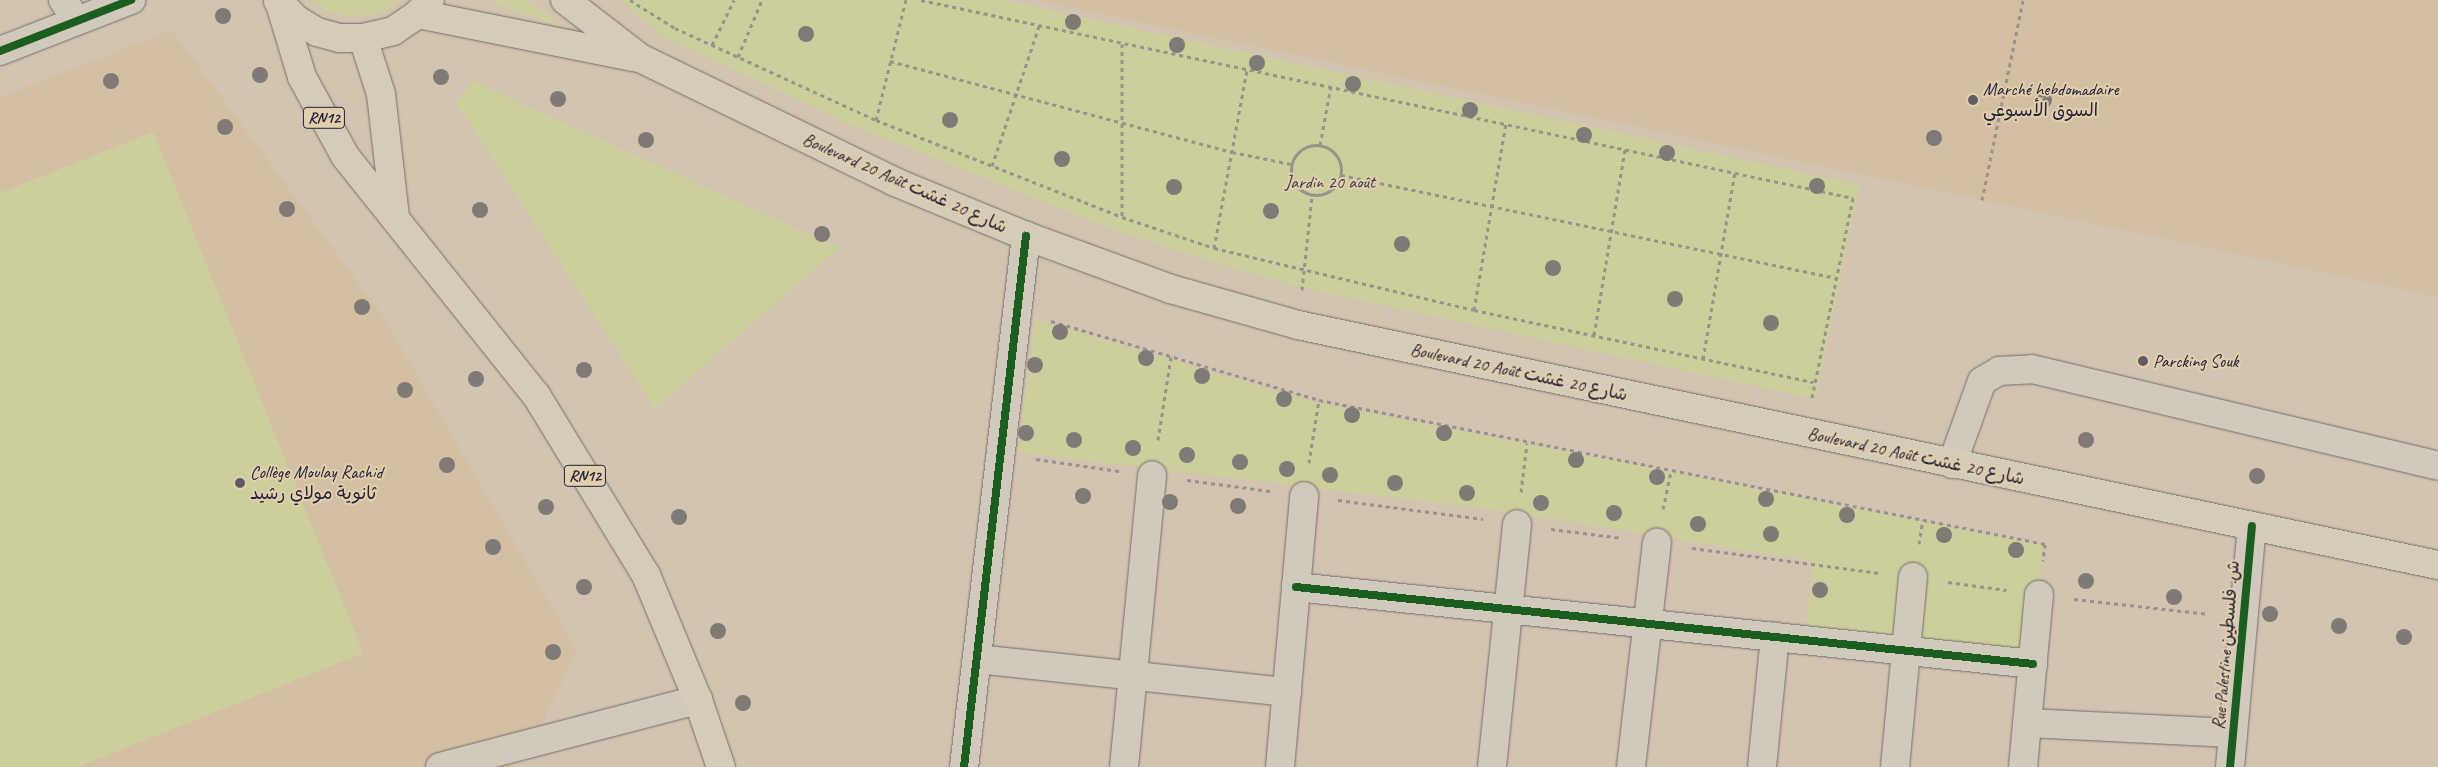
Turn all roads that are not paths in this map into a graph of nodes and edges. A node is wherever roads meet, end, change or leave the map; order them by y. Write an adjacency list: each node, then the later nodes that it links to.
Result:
1 (131, 0): 5 (street)
2 (565, 0): 8 (main road)
3 (278, 2): 6 (main road, RN12); 9 (main road, RN12)
4 (424, 7): 6 (main road, RN12); 8 (main road)
5 (70, 10): 7 (street)
6 (364, 38): 9 (main road)
7 (0, 51)
8 (640, 58): 10 (main road, Boulevard 20 Août شارع 20 غشت)
9 (395, 216): 30 (main road, RN12)
10 (1026, 236): 11 (main road, Boulevard 20 Août شارع 20 غشت); 26 (street)
11 (1952, 464): 12 (street); 16 (main road, Boulevard 20 Août شارع 20 غشت)
12 (2438, 466)
13 (1152, 475): 28 (street)
14 (1304, 496): 20 (street)
15 (1517, 524): 22 (street)
16 (2252, 526): 18 (main road, Boulevard 20 Août شارع 20 غشت); 32 (street, Rue Palestine ش. فلسطين)
17 (1657, 543): 23 (street)
18 (2438, 564)
19 (1913, 577): 25 (street)
20 (1296, 587): 22 (street); 29 (street)
21 (2039, 595): 27 (street)
22 (1508, 609): 23 (street); 38 (street)
23 (1648, 624): 24 (street); 39 (street)
24 (1775, 637): 25 (street); 40 (street)
25 (1906, 651): 27 (street); 41 (street)
26 (977, 659): 28 (street); 35 (street)
27 (2032, 664): 31 (street)
28 (1133, 676): 29 (street); 36 (street)
29 (1287, 692): 37 (street)
30 (698, 700): 33 (street); 34 (main road, RN12)
31 (2027, 723): 32 (street); 42 (street)
32 (2233, 733): 43 (street, Rue Palestine ش. فلسطين)
33 (440, 767)
34 (721, 767)
35 (964, 767)
36 (1124, 767)
37 (1280, 767)
38 (1492, 767)
39 (1631, 767)
40 (1762, 767)
41 (1895, 767)
42 (2023, 767)
43 (2230, 767)

